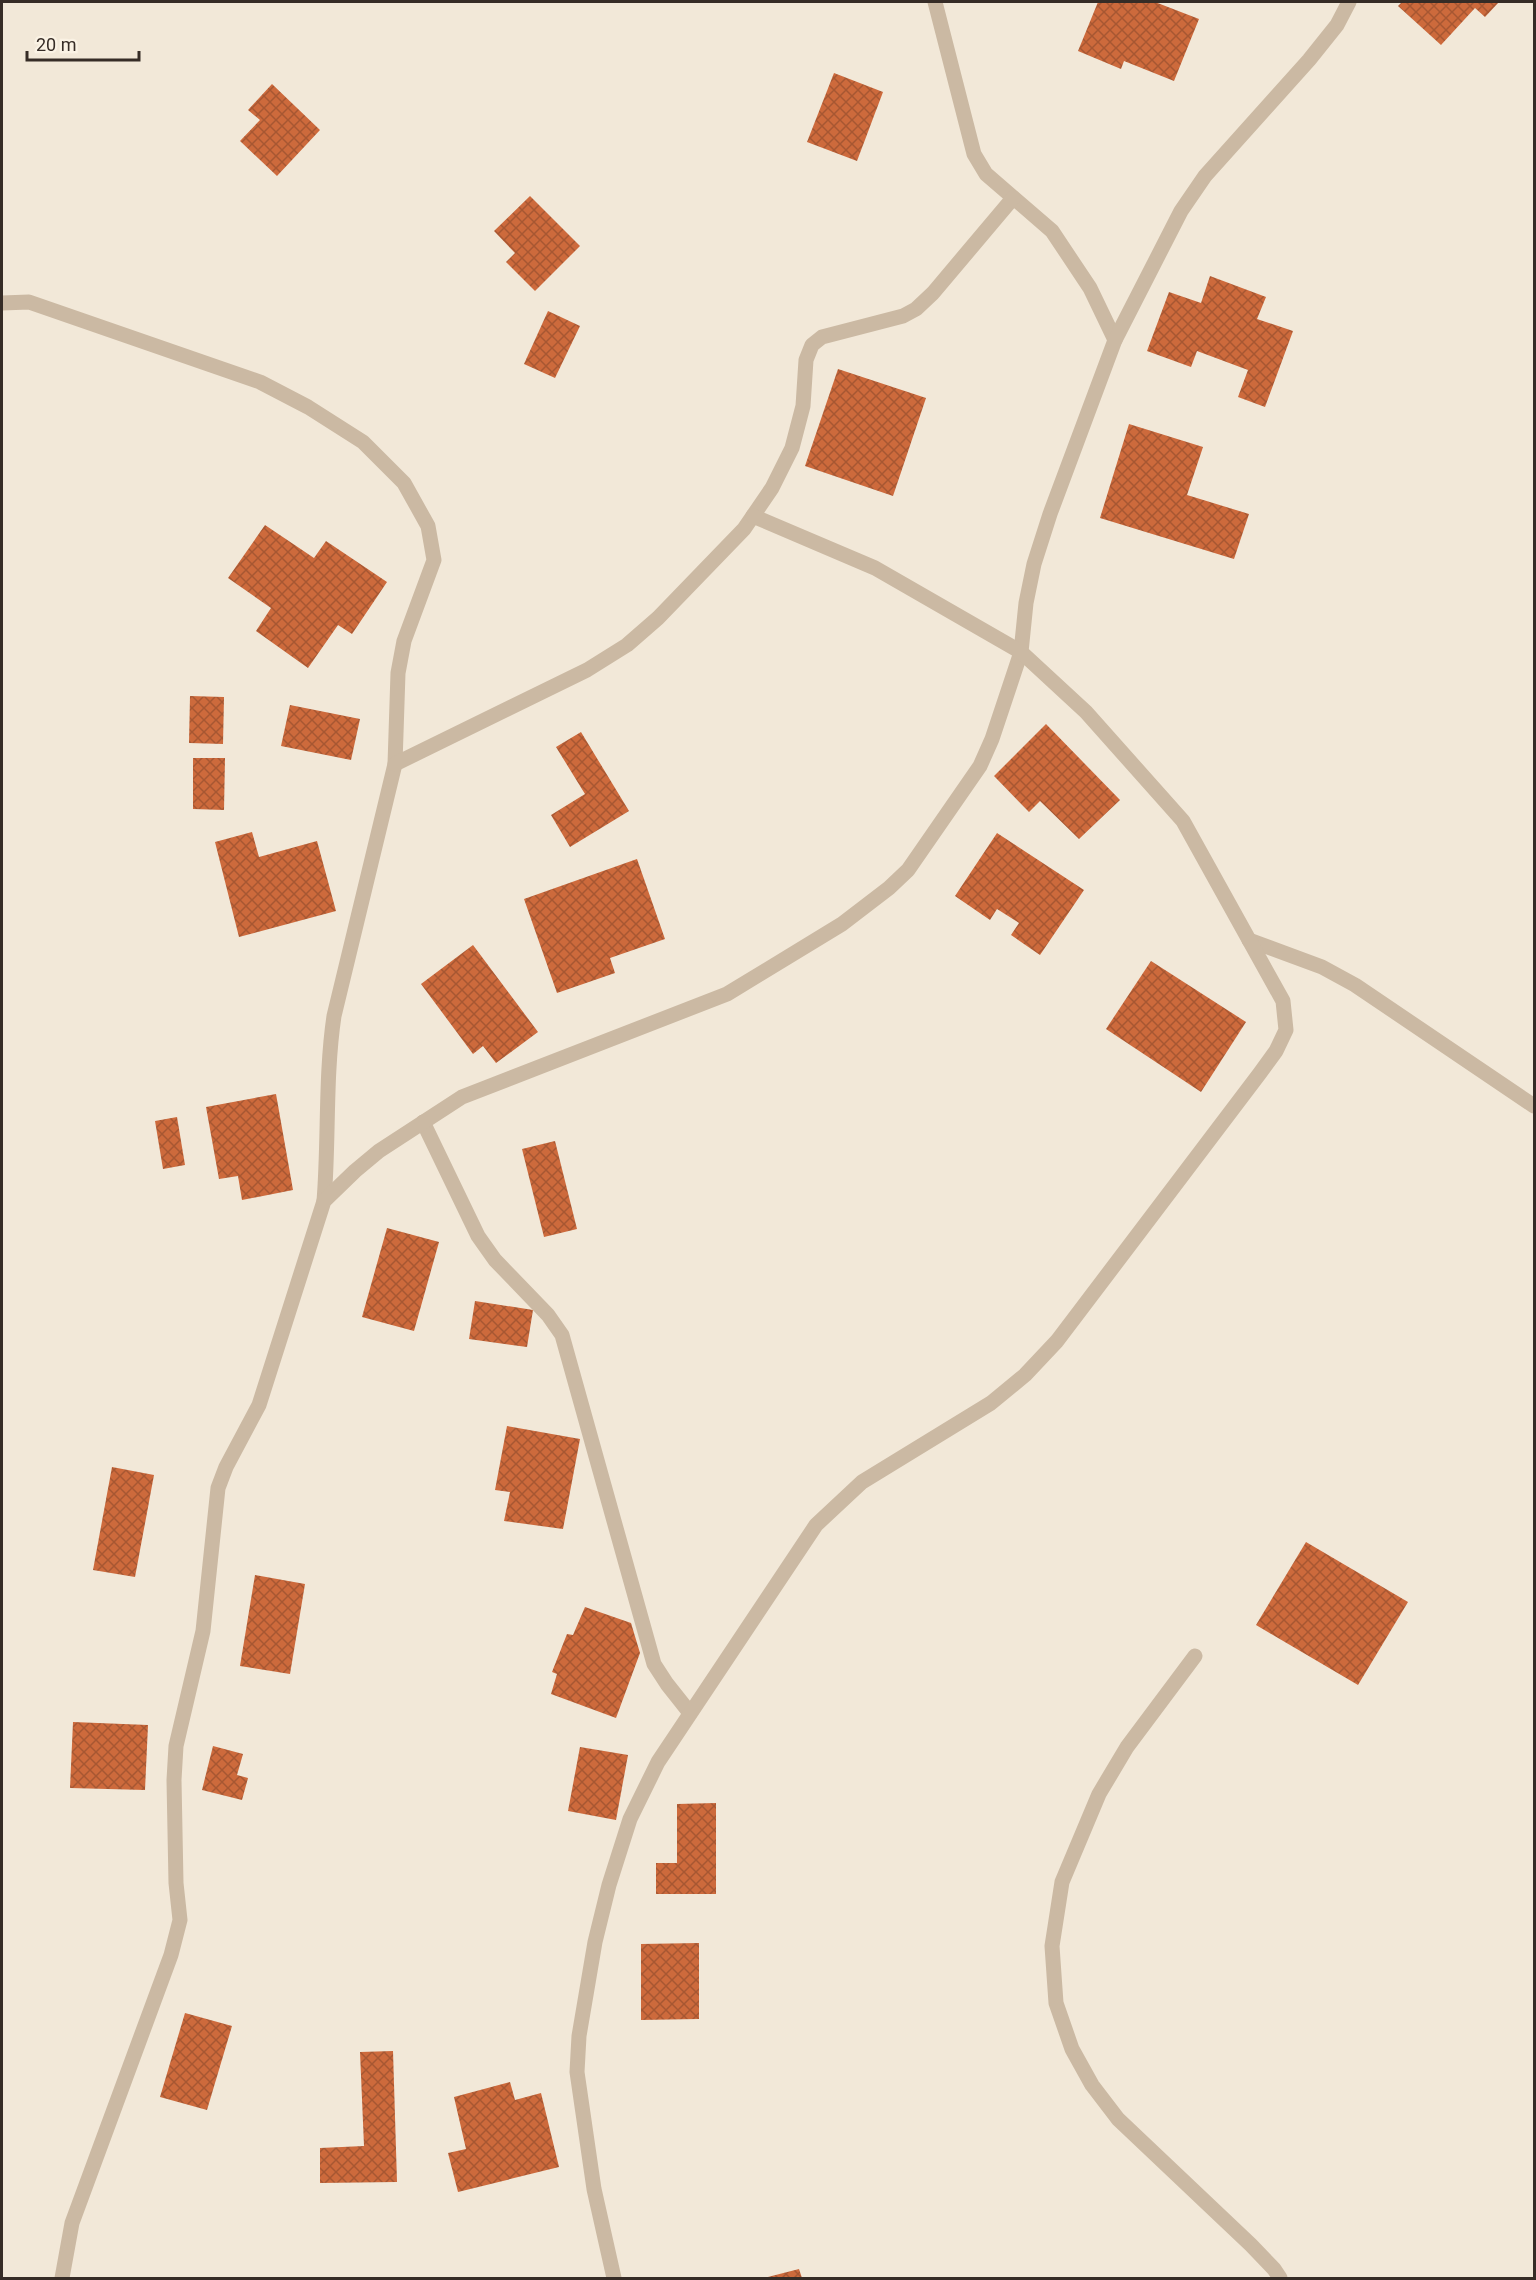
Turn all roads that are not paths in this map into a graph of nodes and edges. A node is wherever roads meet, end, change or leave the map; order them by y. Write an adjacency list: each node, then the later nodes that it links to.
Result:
1 (935, 2): 3 (street)
2 (1349, 2): 5 (street)
3 (1013, 198): 5 (street); 6 (street)
4 (2, 303): 8 (street)
5 (1115, 339): 7 (street)
6 (753, 516): 7 (street); 8 (street)
7 (1022, 652): 9 (street); 11 (street)
8 (395, 764): 12 (street)
9 (1249, 940): 10 (street); 14 (street)
10 (1534, 1106)
11 (423, 1122): 12 (street); 14 (street)
12 (324, 1201): 15 (street)
13 (1196, 1656): 17 (street)
14 (690, 1713): 16 (street)
15 (62, 2278)
16 (614, 2278)
17 (1280, 2278)

